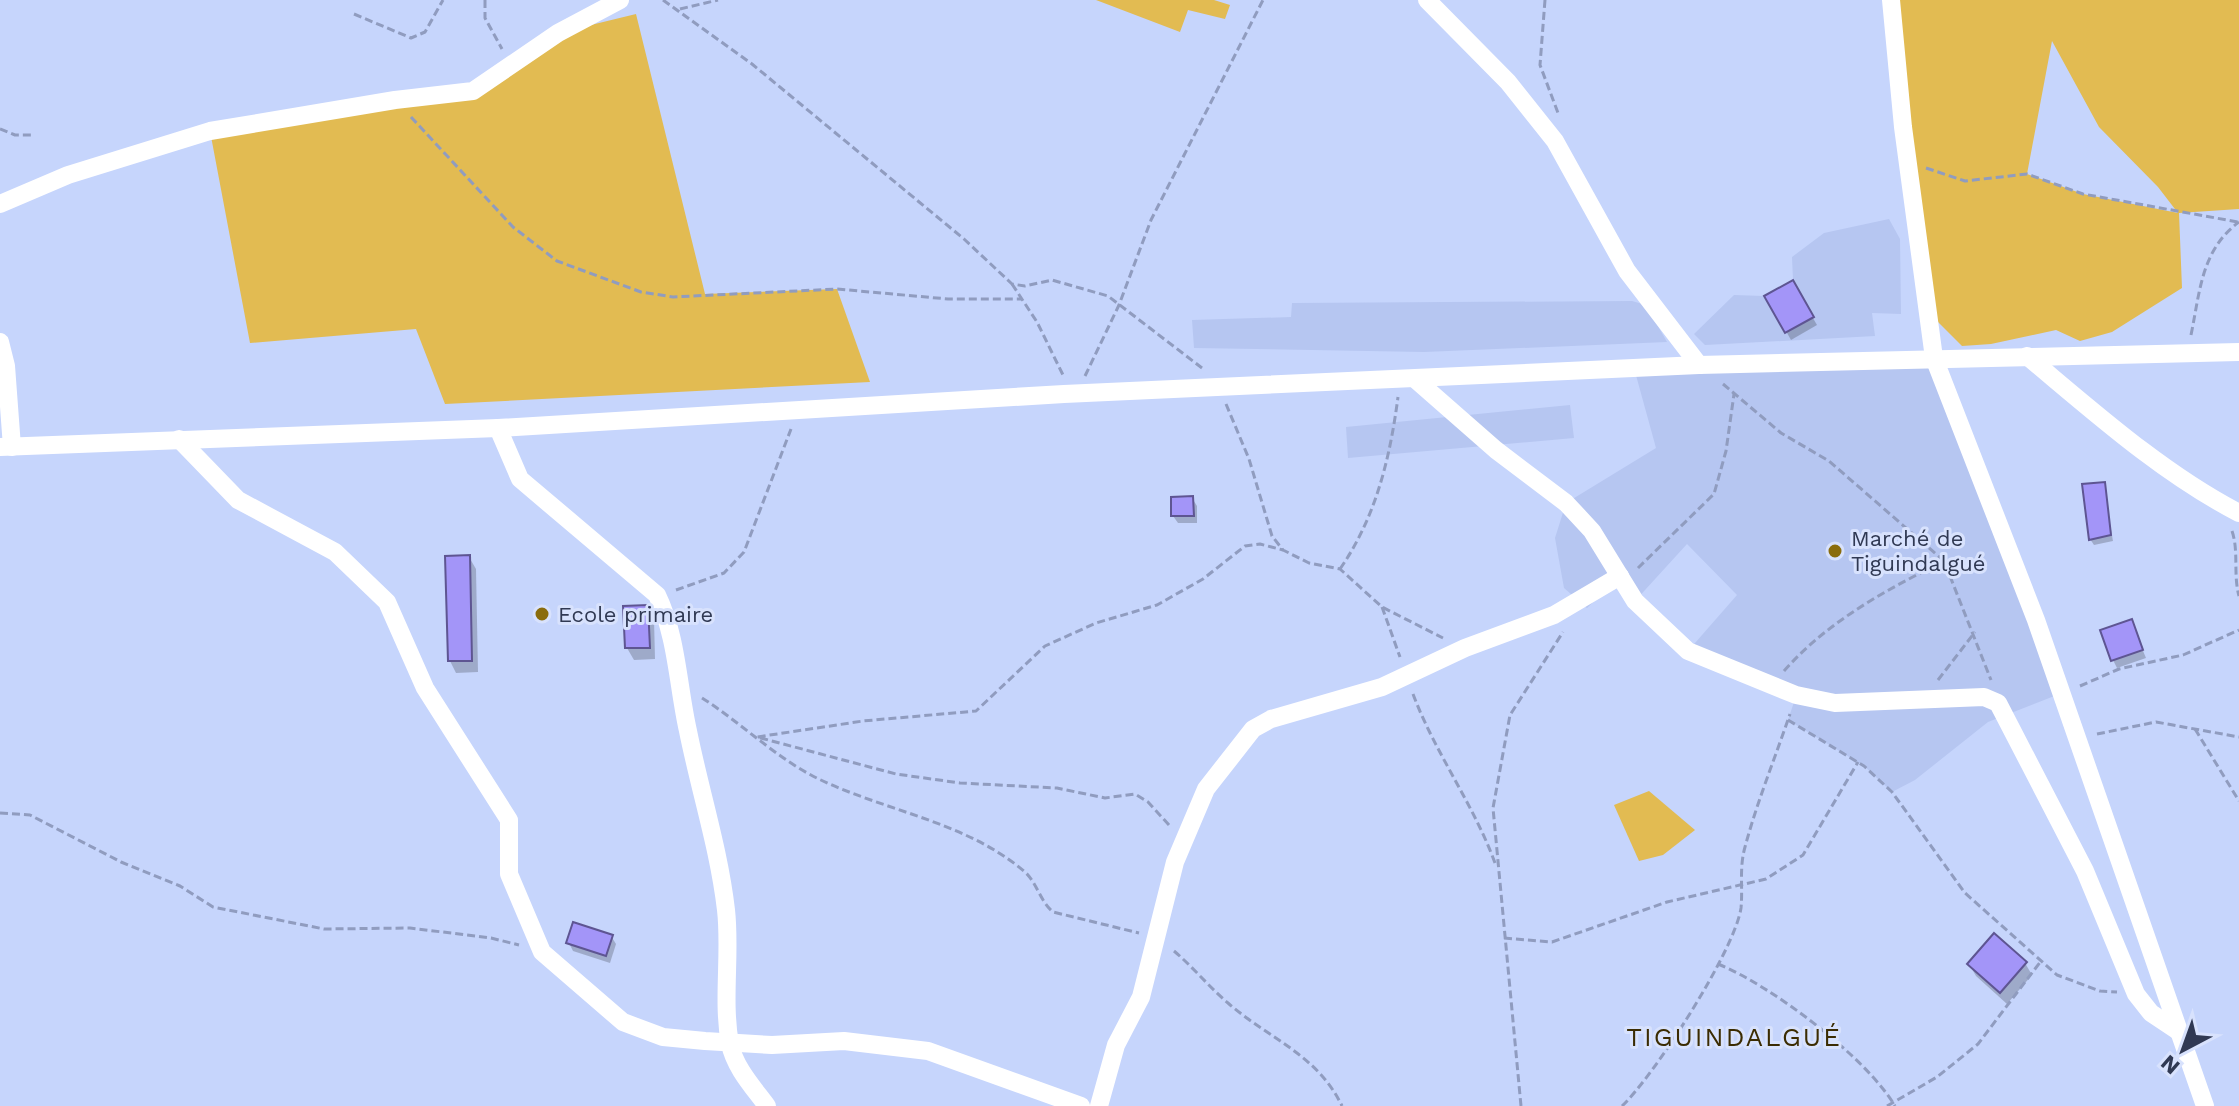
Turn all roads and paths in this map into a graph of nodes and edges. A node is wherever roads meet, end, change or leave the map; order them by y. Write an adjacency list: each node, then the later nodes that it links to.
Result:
1 (443, 0): 11 (path)
2 (485, 0): 12 (path)
3 (620, 0): 12 (street)
4 (663, 0): 10 (path)
5 (718, 0): 10 (path)
6 (1263, 0): 22 (path)
7 (1427, 0): 28 (street)
8 (1545, 0): 14 (path)
9 (1891, 0): 17 (street)
10 (680, 9): 20 (path)
11 (354, 14)
12 (515, 64): 13 (street)
13 (395, 100): 18 (street); 21 (path)
14 (1561, 122)
15 (0, 129): 16 (path)
16 (34, 135)
17 (1908, 161): 19 (path); 27 (street)
18 (0, 204)
19 (2239, 222): 25 (path)
20 (1012, 284): 21 (path); 22 (path)
21 (1022, 299): 31 (path)
22 (1119, 305): 30 (path); 31 (path)
23 (0, 342): 36 (street)
24 (2239, 352): 25 (street)
25 (2188, 354): 26 (street)
26 (2027, 356): 27 (street); 37 (street)
27 (1934, 358): 28 (street); 53 (street)
28 (1699, 365): 29 (street); 32 (path)
29 (1408, 380): 30 (street); 41 (path); 42 (street)
30 (1220, 390): 31 (street); 39 (path)
31 (1076, 394): 33 (street)
32 (1734, 394): 40 (path); 42 (path)
33 (800, 409): 34 (street); 43 (path)
34 (498, 428): 35 (street); 43 (street)
35 (179, 439): 36 (street); 70 (street)
36 (6, 447)
37 (2218, 503): 38 (street); 44 (path)
38 (2239, 513)
39 (1283, 550): 41 (path); 59 (path)
40 (1944, 561): 48 (path); 52 (path)
41 (1340, 569): 45 (path)
42 (1620, 576): 49 (street); 52 (street)
43 (657, 595): 51 (street)
44 (2239, 596)
45 (1382, 607): 49 (path); 50 (path)
46 (1571, 624): 66 (path)
47 (2239, 630): 53 (path)
48 (1975, 632): 55 (path); 56 (path)
49 (1465, 648): 50 (street)
50 (1406, 675): 65 (street); 66 (path)
51 (677, 682): 59 (path); 75 (street)
52 (1772, 686): 54 (street)
53 (2062, 693): 61 (street)
54 (1796, 695): 55 (street); 57 (path)
55 (1923, 700): 56 (street)
56 (1998, 703): 73 (street)
57 (1788, 720): 62 (path); 67 (path)
58 (2195, 729): 60 (path); 61 (path); 63 (path)
59 (757, 737): 65 (path); 68 (path)
60 (2239, 737)
61 (2078, 738): 74 (street)
62 (1858, 762): 67 (path); 71 (path)
63 (2239, 801)
64 (0, 813): 70 (path)
65 (1184, 841): 68 (street)
66 (1496, 865): 69 (path)
67 (1739, 885): 69 (path); 72 (path)
68 (1155, 936): 79 (street); 80 (path)
69 (1504, 938): 81 (path)
70 (542, 952): 75 (street)
71 (2041, 961): 73 (path); 76 (path)
72 (1718, 964): 76 (path); 82 (path)
73 (2136, 994): 74 (street)
74 (2178, 1031): 84 (street)
75 (730, 1044): 77 (street); 78 (street)
76 (1894, 1104): 83 (path)
77 (767, 1106)
78 (1081, 1106)
79 (1099, 1106)
80 (1342, 1106)
81 (1521, 1106)
82 (1622, 1106)
83 (1887, 1106)
84 (2205, 1106)

